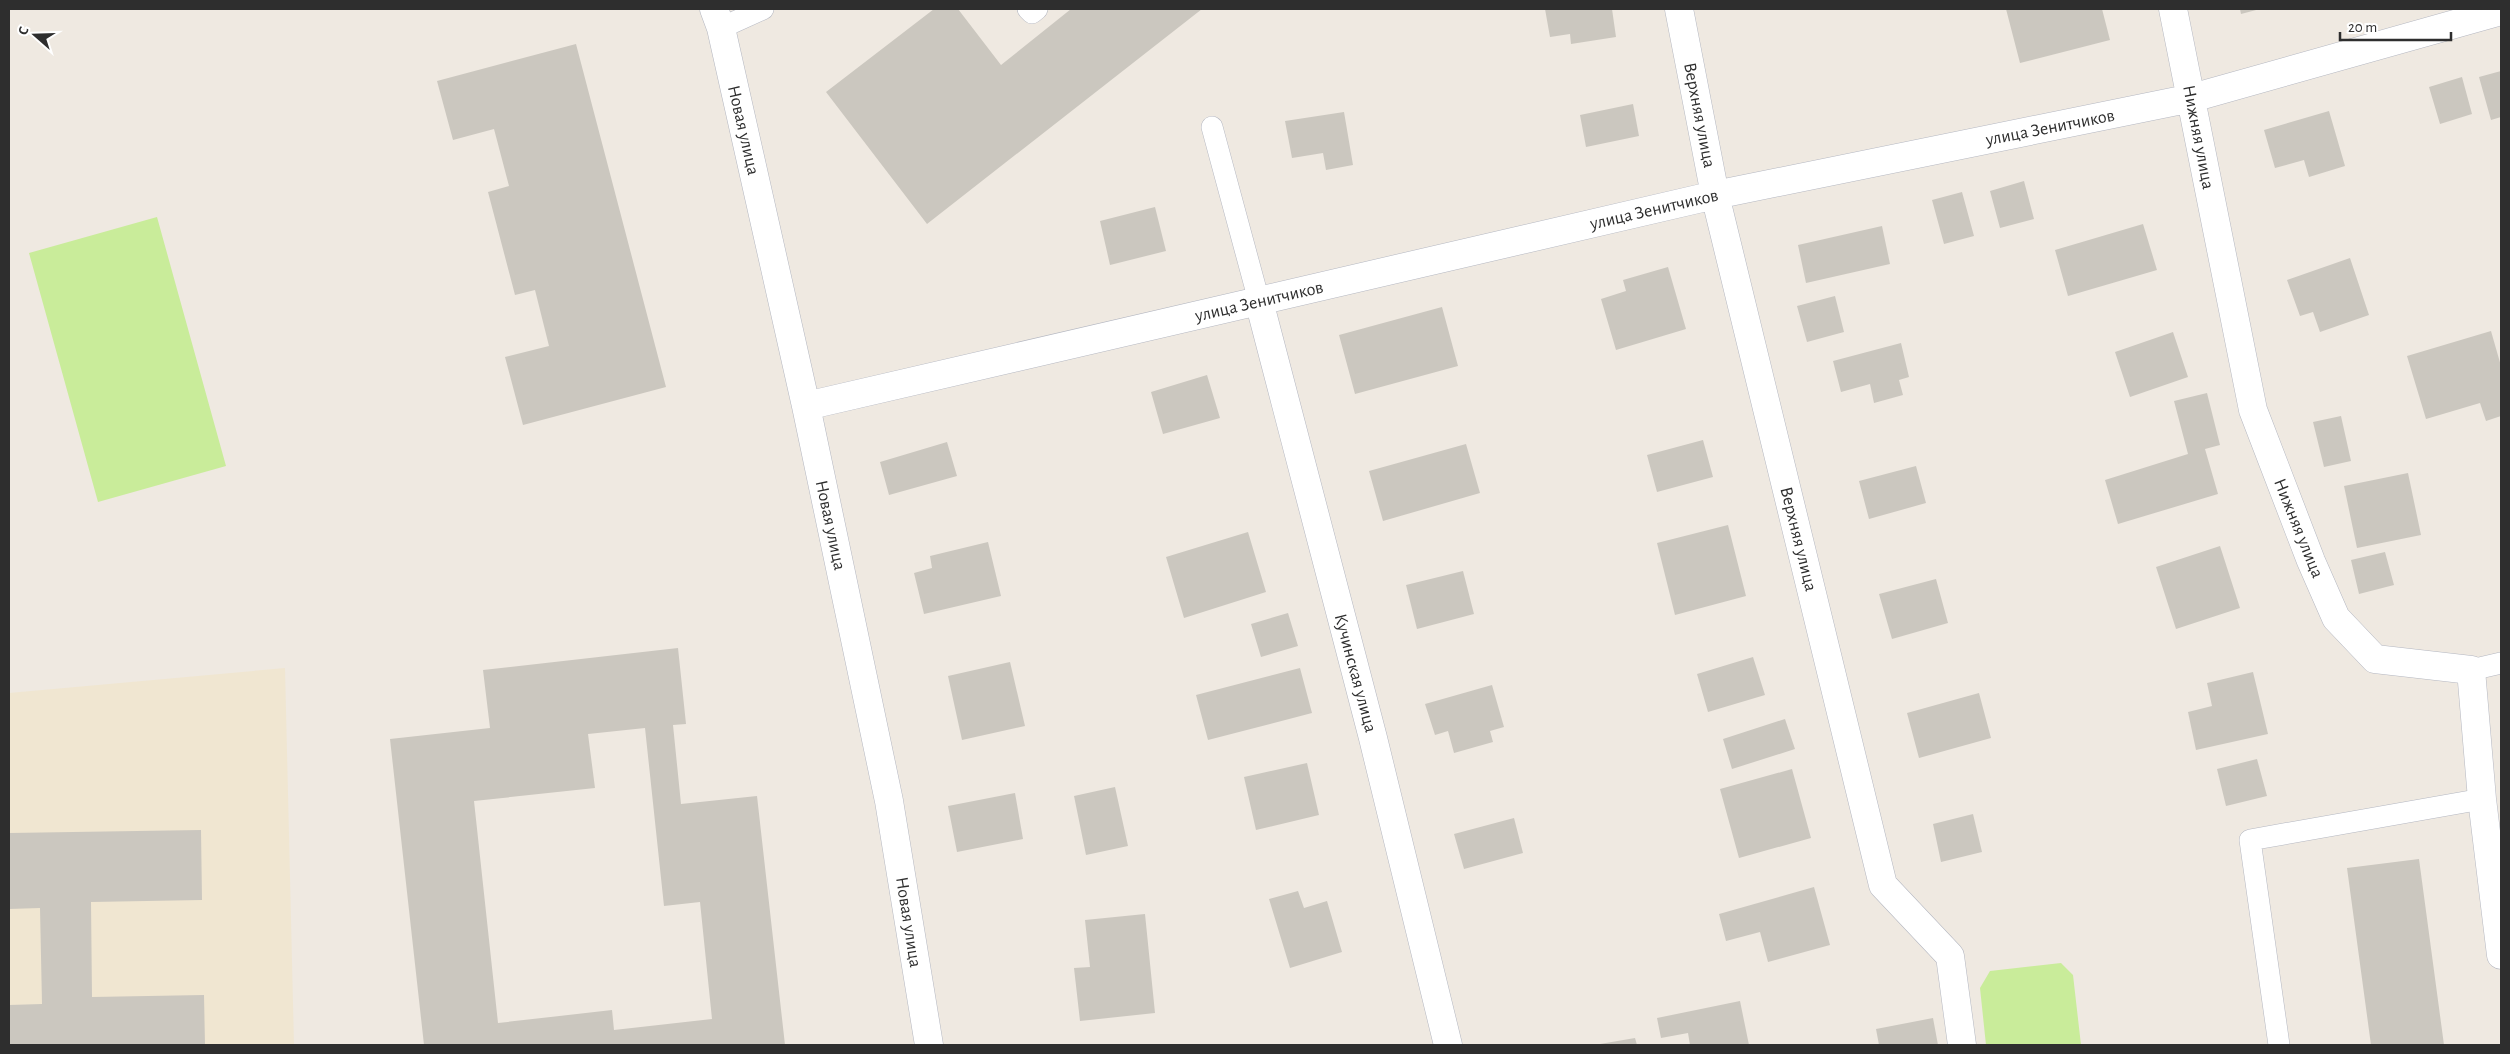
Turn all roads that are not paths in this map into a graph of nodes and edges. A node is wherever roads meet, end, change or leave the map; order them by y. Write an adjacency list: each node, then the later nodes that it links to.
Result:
1 (763, 9): 7 (lane)
2 (1028, 9): 3 (lane)
3 (1037, 9)
4 (1679, 9): 10 (street, Верхняя улица)
5 (2173, 9): 8 (street, Нижняя улица)
6 (2501, 11): 8 (street, улица Зенитчиков)
7 (718, 18): 12 (street, Новая улица)
8 (2192, 98): 10 (street, улица Зенитчиков); 14 (street, Нижняя улица)
9 (1212, 127): 11 (lane)
10 (1715, 194): 11 (street, улица Зенитчиков); 19 (street, Верхняя улица)
11 (1259, 301): 12 (street, улица Зенитчиков); 18 (street, Кучинская улица)
12 (806, 406): 17 (street, Новая улица)
13 (2501, 663): 14 (lane)
14 (2471, 670): 15 (street)
15 (2482, 799): 16 (street); 20 (lane)
16 (2501, 955)
17 (929, 1045)
18 (1448, 1045)
19 (1962, 1045)
20 (2279, 1045)

